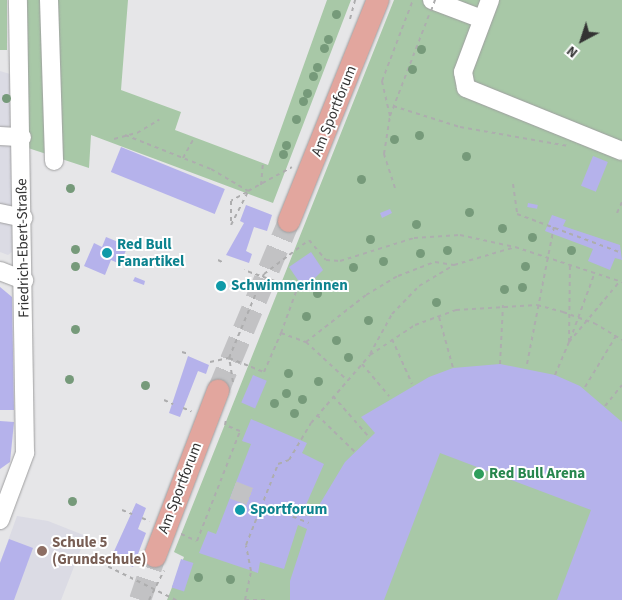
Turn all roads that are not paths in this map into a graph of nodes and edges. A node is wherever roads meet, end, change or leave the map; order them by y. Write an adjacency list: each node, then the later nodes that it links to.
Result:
1 (18, 0): 8 (street, Friedrich-Ebert-Straße)
2 (49, 0): 10 (street)
3 (378, 0): 13 (main road, Am Sportforum)
4 (490, 0): 6 (street)
5 (433, 4): 6 (street)
6 (482, 19): 9 (street)
7 (0, 136): 8 (street)
8 (22, 137): 12 (street, Friedrich-Ebert-Straße)
9 (621, 147)
10 (54, 161)
11 (0, 213): 12 (street)
12 (23, 218): 15 (street, Friedrich-Ebert-Straße)
13 (289, 222)
14 (0, 271): 15 (street)
15 (24, 280): 17 (street, Friedrich-Ebert-Straße)
16 (226, 388): 19 (main road, Am Sportforum)
17 (5, 490): 18 (street, Friedrich-Ebert-Straße)
18 (0, 520)
19 (161, 561)

